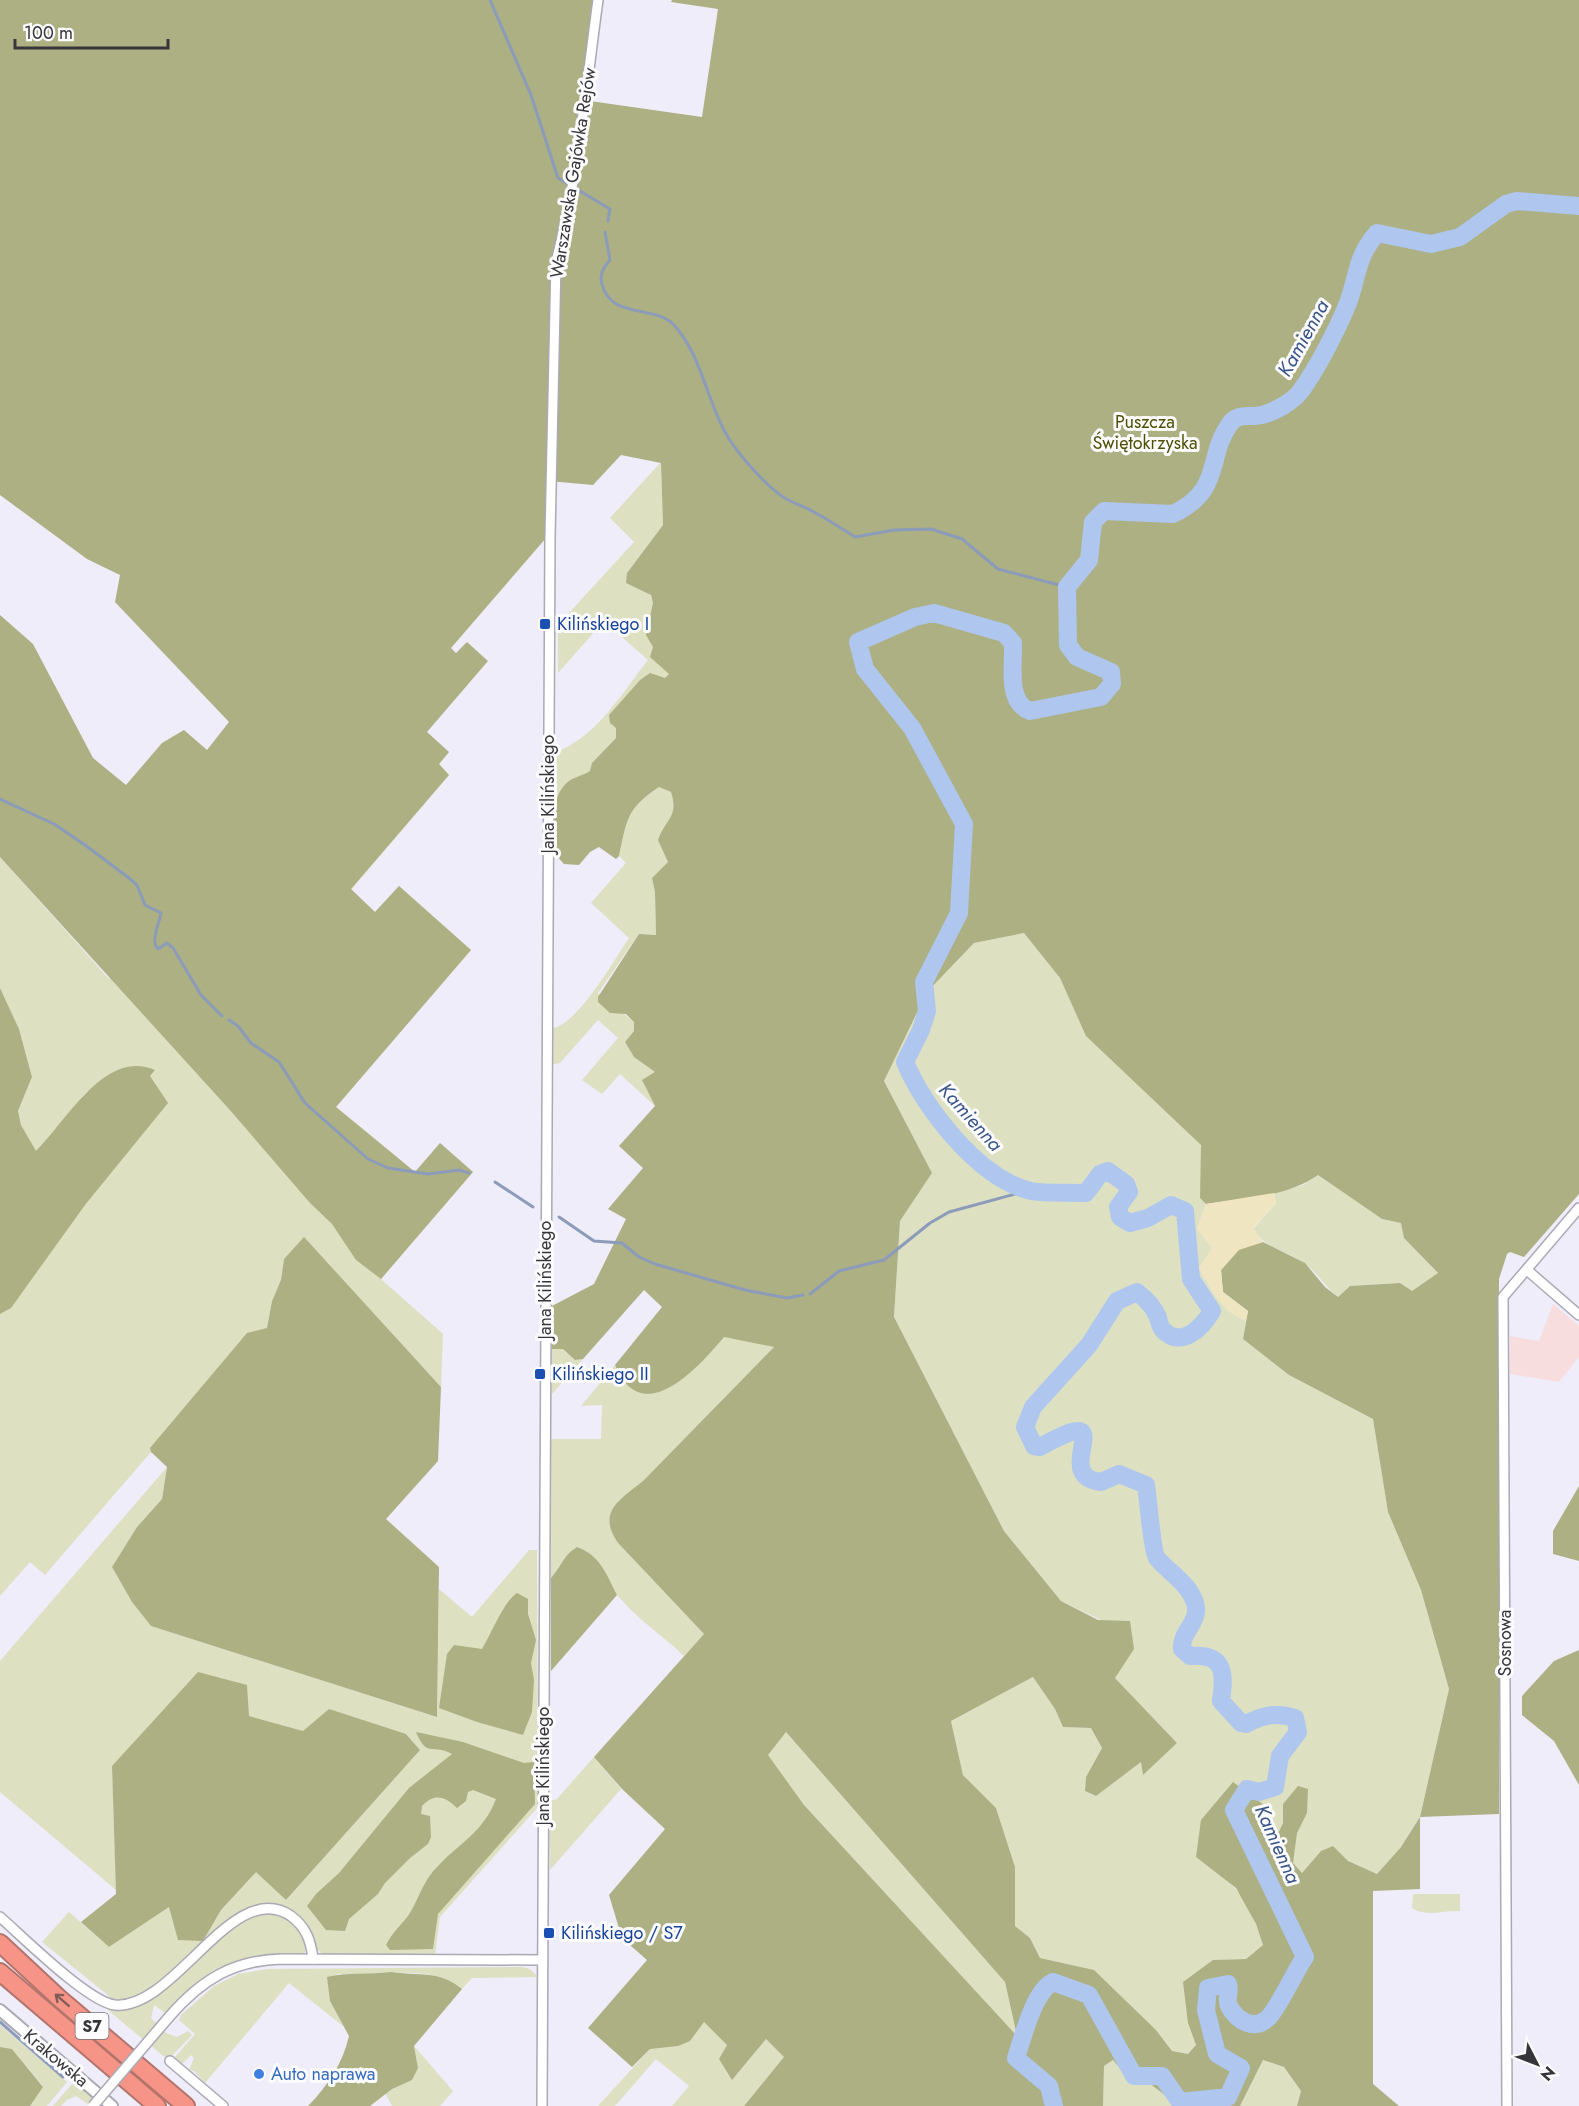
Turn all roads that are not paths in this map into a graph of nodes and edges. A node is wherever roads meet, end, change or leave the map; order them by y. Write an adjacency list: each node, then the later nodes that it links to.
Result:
1 (598, 0): 2 (street, Warszawska Gajówka Rejów)
2 (550, 526): 9 (street, Jana Kilińskiego)
3 (1579, 1208): 4 (street, Sosnowa)
4 (1527, 1270): 5 (street); 19 (street, Sosnowa)
5 (1579, 1315)
6 (0, 1917): 8 (street)
7 (0, 1943): 16 (highway, S7, one-way to 7)
8 (313, 1959): 9 (street); 13 (street, bridge)
9 (542, 1960): 18 (street, Jana Kilińskiego)
10 (0, 1972): 15 (highway, S7)
11 (0, 2010): 14 (street, Krakowska)
12 (170, 2061): 17 (street)
13 (93, 2106)
14 (112, 2106)
15 (157, 2106)
16 (186, 2106)
17 (223, 2106)
18 (542, 2106)
19 (1507, 2106)

